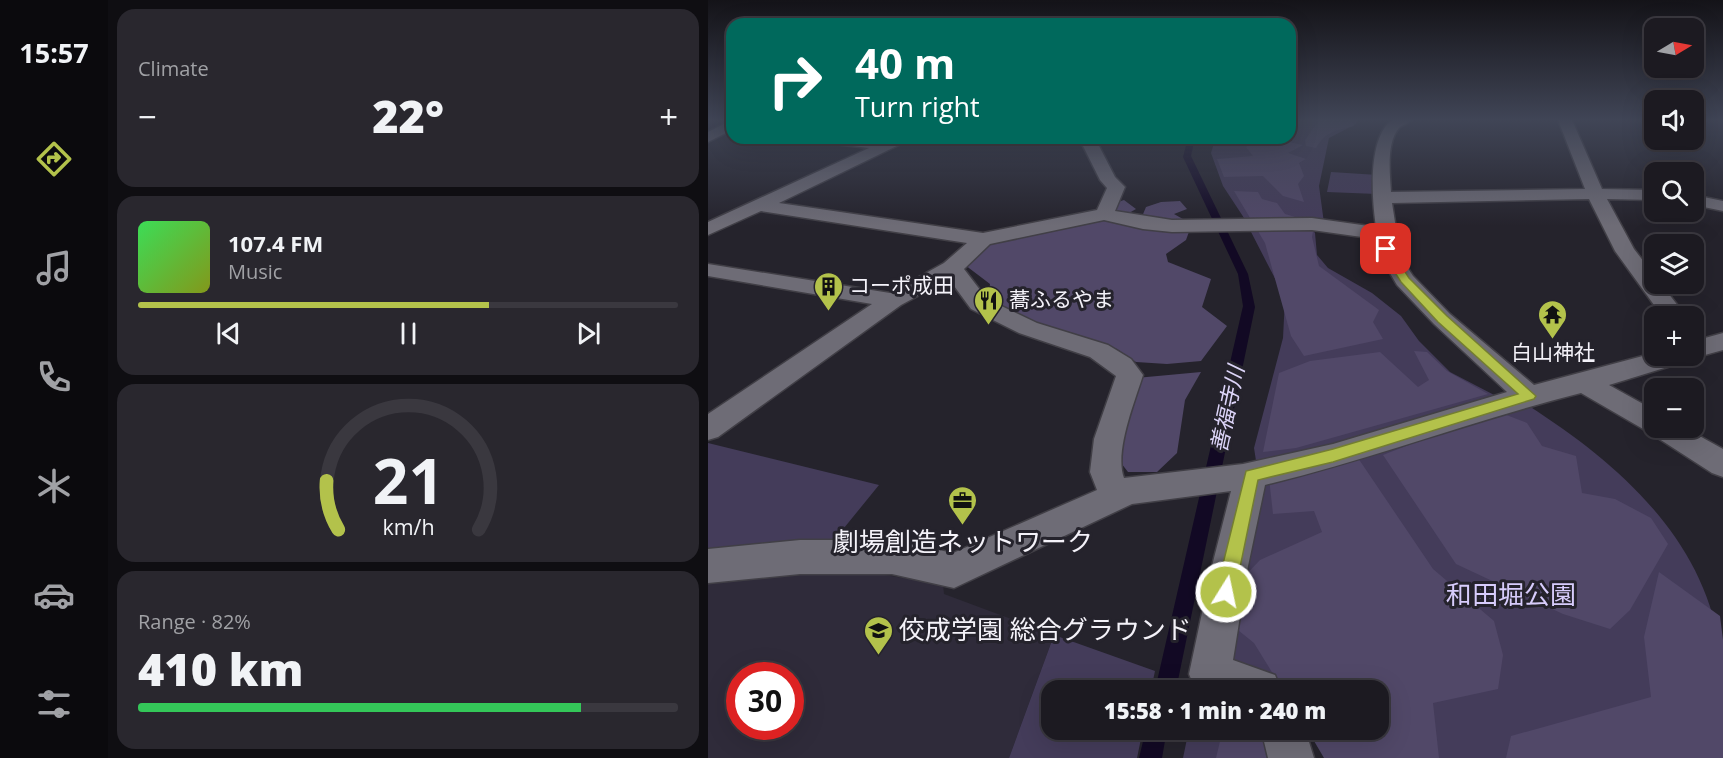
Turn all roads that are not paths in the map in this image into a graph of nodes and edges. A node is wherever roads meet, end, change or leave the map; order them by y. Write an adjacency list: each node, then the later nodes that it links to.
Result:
1 (866, 155): 9 (street)
2 (1096, 155): 11 (street)
3 (1385, 155): 7 (street)
4 (1580, 155): 5 (street)
5 (1595, 193): 6 (street); 7 (street); 18 (street)
6 (1644, 195)
7 (1382, 197): 13 (street)
8 (1704, 202): 10 (street)
9 (759, 205): 12 (street); 14 (street)
10 (1723, 206)
11 (1104, 214): 13 (street); 14 (street)
12 (708, 229)
13 (1376, 234): 23 (street)
14 (983, 239): 15 (street)
15 (952, 268): 17 (street); 29 (street)
16 (708, 270): 17 (street)
17 (893, 300): 25 (street)
18 (1666, 306)
19 (1723, 341): 20 (street)
20 (1704, 346)
21 (1644, 363): 22 (street)
22 (1584, 382): 23 (street); 24 (street)
23 (1529, 396): 28 (street)
24 (1644, 417)
25 (708, 429)
26 (1679, 438): 27 (street)
27 (1723, 464)
28 (1247, 476): 29 (street); 31 (street)
29 (1115, 495): 30 (street)
30 (708, 566)
31 (1229, 680)
32 (1286, 740): 33 (street)
33 (1290, 758)

